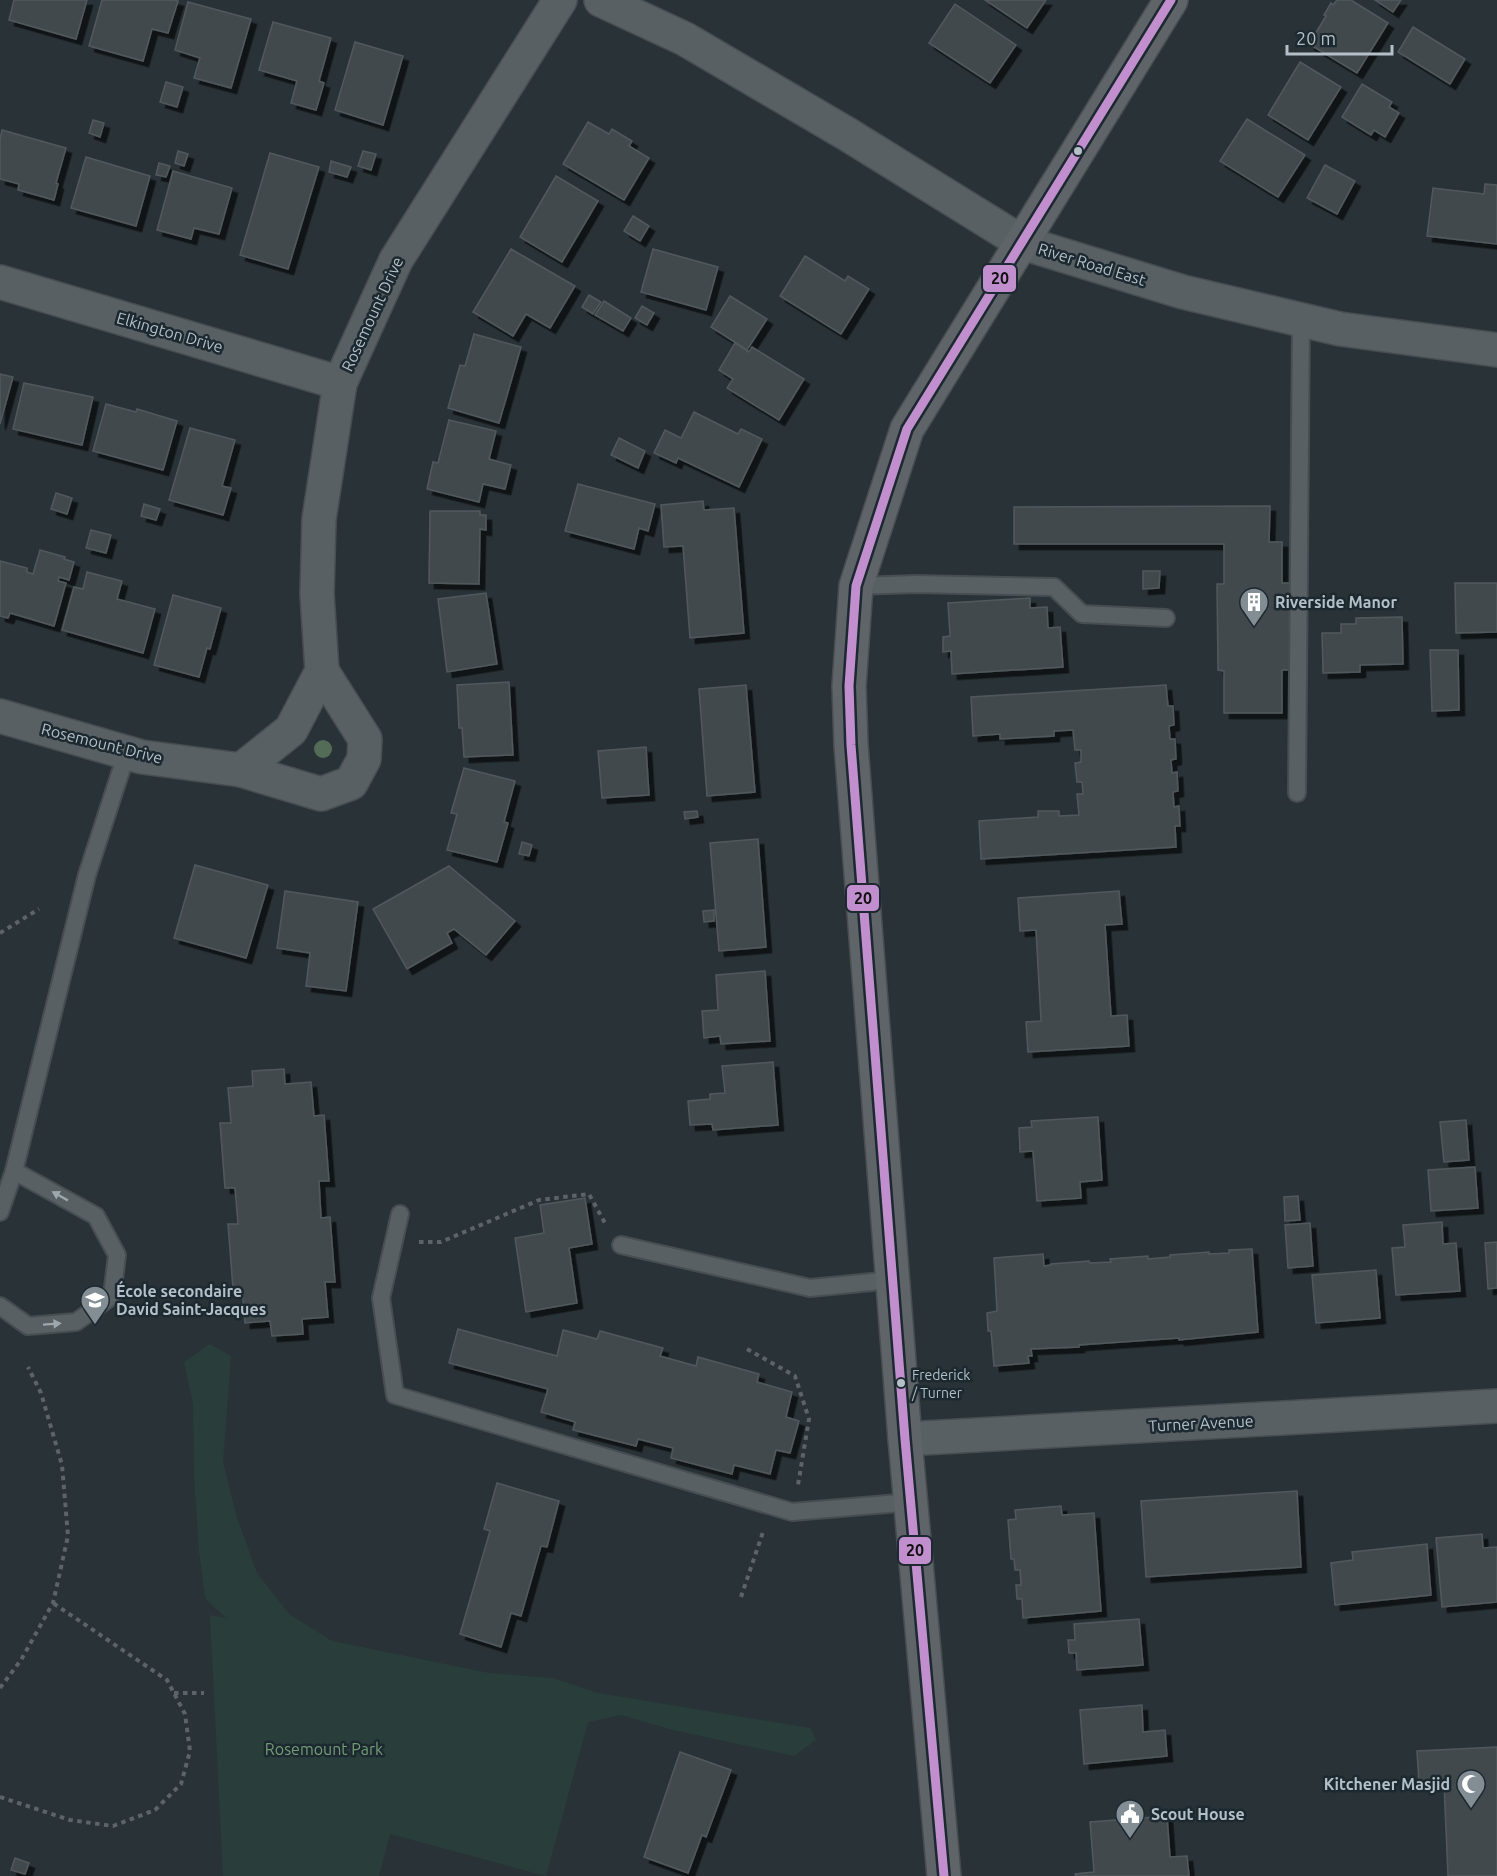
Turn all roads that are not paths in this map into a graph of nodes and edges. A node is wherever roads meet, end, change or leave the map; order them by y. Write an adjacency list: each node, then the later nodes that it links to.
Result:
1 (560, 0): 8 (street, Rosemount Drive)
2 (601, 0): 4 (street, River Road East)
3 (1171, 0): 4 (main road)
4 (1023, 243): 6 (street, River Road East); 9 (main road)
5 (0, 282): 8 (street, Elkington Drive)
6 (1301, 320): 7 (street, River Road East); 15 (lane)
7 (1497, 350)
8 (340, 383): 11 (street, Rosemount Drive)
9 (856, 586): 10 (lane); 20 (main road)
10 (1166, 618)
11 (322, 671): 14 (street); 14 (street, Rosemount Drive)
12 (0, 716): 13 (street, Rosemount Drive)
13 (127, 752): 14 (street, Rosemount Drive); 16 (lane)
14 (241, 770)
15 (1298, 793)
16 (14, 1171): 17 (lane); 21 (lane, one-way to 16)
17 (0, 1212)
18 (400, 1214): 24 (lane)
19 (621, 1245): 20 (lane)
20 (893, 1280): 23 (main road)
21 (0, 1306)
22 (1497, 1406): 23 (street, Turner Avenue)
23 (905, 1439): 24 (main road)
24 (911, 1502): 25 (main road)
25 (944, 1876)

